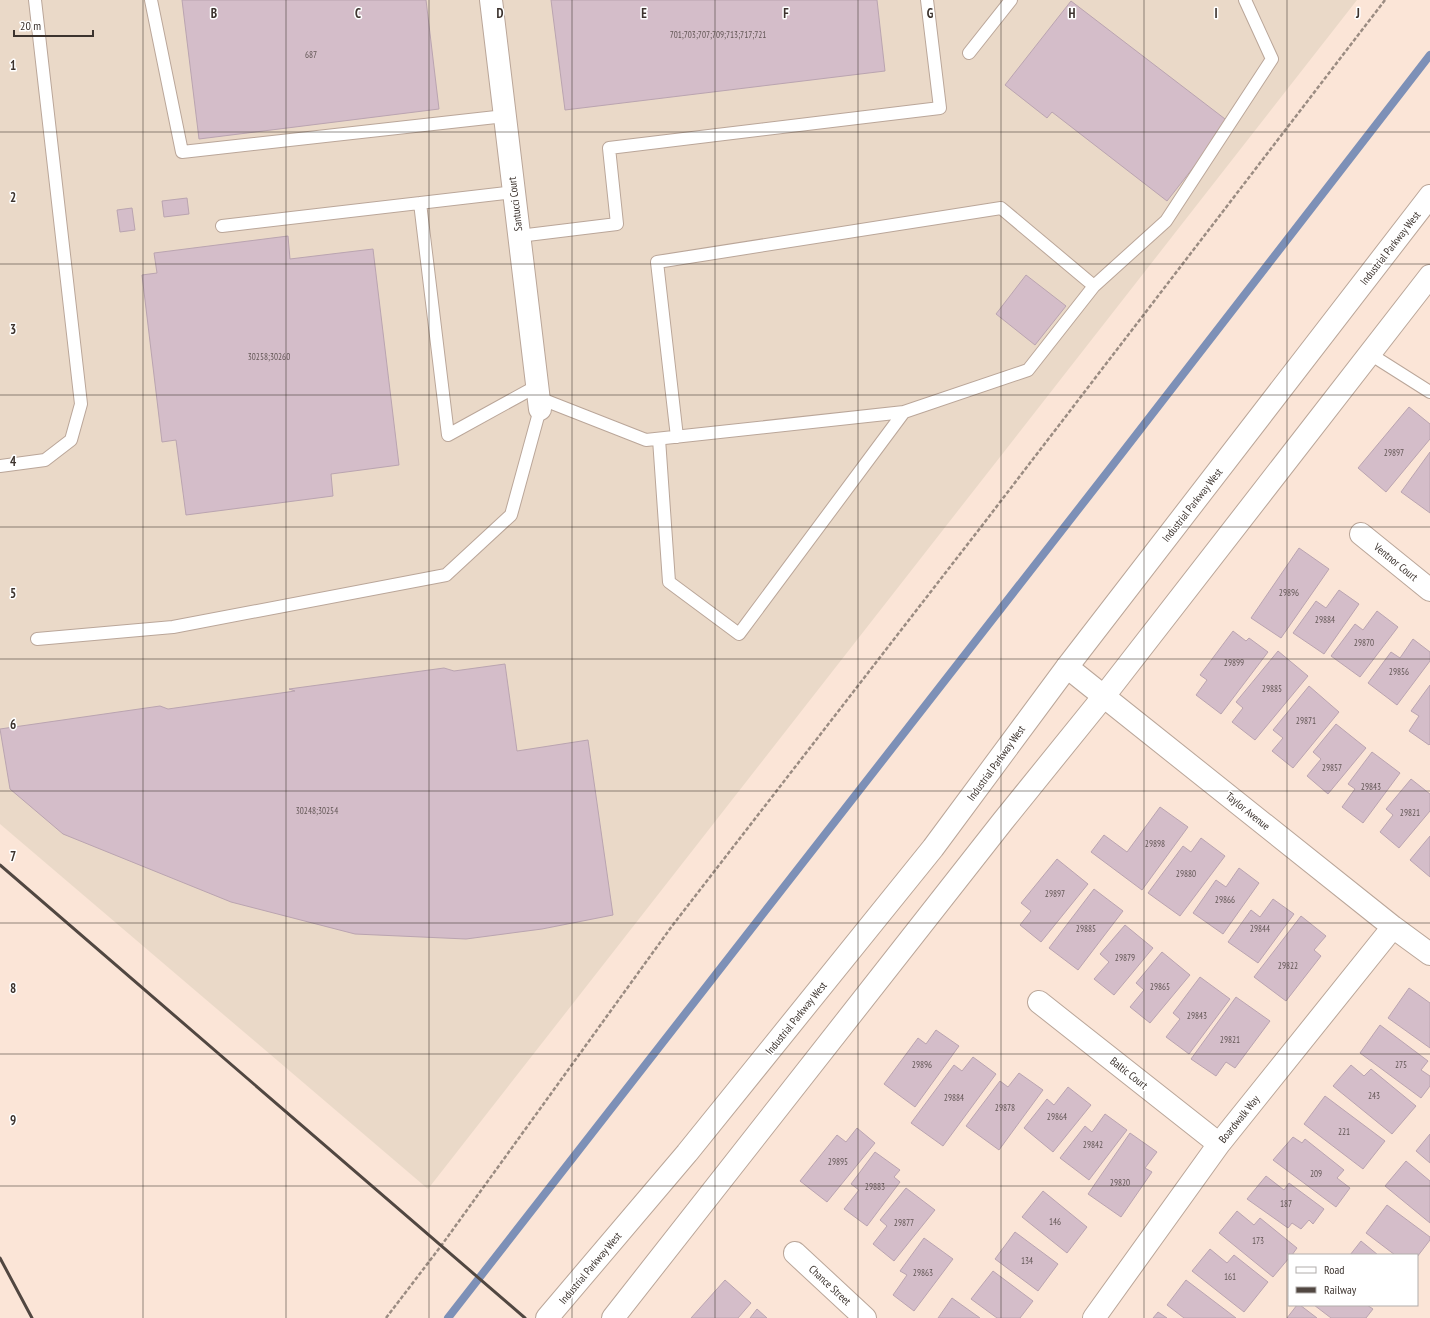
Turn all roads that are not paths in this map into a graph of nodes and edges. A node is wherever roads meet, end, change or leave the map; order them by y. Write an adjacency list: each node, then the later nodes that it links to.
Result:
1 (35, 0): 22 (lane)
2 (150, 0): 8 (lane)
3 (491, 0): 8 (main road, Santucci Court)
4 (927, 0): 13 (lane)
5 (1012, 0): 7 (lane)
6 (1245, 0): 15 (lane)
7 (969, 53)
8 (505, 116): 9 (main road, Santucci Court)
9 (514, 192): 11 (lane); 13 (main road, Santucci Court)
10 (1430, 196): 26 (main road, Industrial Parkway West)
11 (420, 203): 12 (lane); 18 (lane)
12 (222, 226)
13 (519, 236): 18 (main road, Santucci Court)
14 (1430, 276): 16 (main road)
15 (1094, 286): 19 (lane); 20 (lane)
16 (1370, 354): 17 (lane); 27 (main road)
17 (1430, 392)
18 (539, 397): 21 (lane); 25 (lane)
19 (904, 412): 20 (lane); 21 (lane)
20 (677, 437): 21 (lane)
21 (659, 439)
22 (0, 466)
23 (1361, 534): 24 (main road, Ventnor Court)
24 (1430, 590)
25 (37, 639)
26 (1067, 666): 27 (main road, Taylor Avenue); 33 (main road, Industrial Parkway West)
27 (1104, 696): 28 (main road, Taylor Avenue); 34 (main road)
28 (1393, 927): 29 (main road, Taylor Avenue); 31 (main road, Boardwalk Way)
29 (1430, 954)
30 (1039, 1002): 31 (main road, Baltic Court)
31 (1219, 1144): 36 (main road, Boardwalk Way)
32 (795, 1253): 35 (main road, Chance Street)
33 (547, 1318)
34 (613, 1318)
35 (865, 1318)
36 (1094, 1318)

